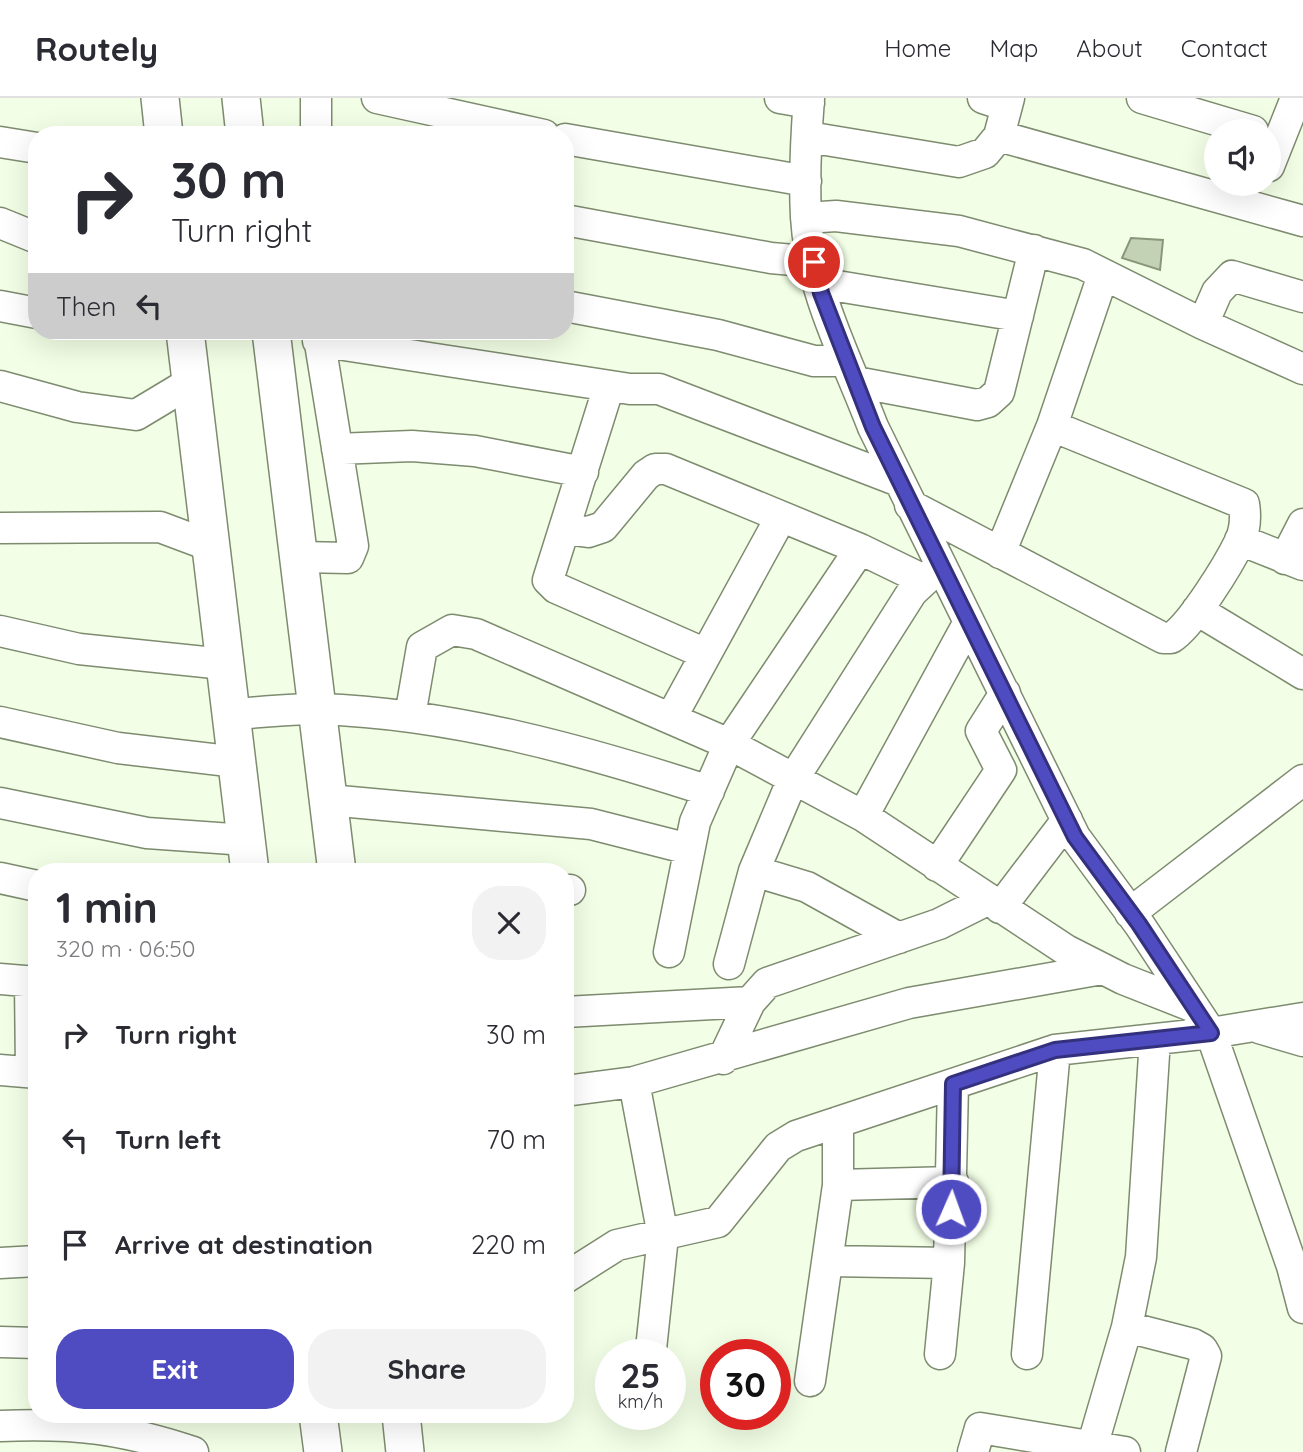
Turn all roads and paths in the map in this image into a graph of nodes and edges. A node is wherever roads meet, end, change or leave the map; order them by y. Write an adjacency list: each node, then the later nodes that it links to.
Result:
1 (160, 98): 10 (main road)
2 (241, 98): 11 (main road)
3 (316, 98): 12 (street)
4 (377, 98): 13 (street)
5 (1142, 98): 9 (street)
6 (1296, 98): 14 (street)
7 (799, 100): 15 (street)
8 (1000, 101): 16 (street)
9 (1204, 119)
10 (163, 126)
11 (244, 126)
12 (316, 126)
13 (503, 126)
14 (1281, 131)
15 (808, 136): 16 (street); 20 (street)
16 (999, 136): 21 (street)
17 (574, 141): 20 (street)
18 (0, 142): 19 (street)
19 (28, 147)
20 (806, 181): 23 (street)
21 (1204, 184)
22 (1257, 196): 24 (street)
23 (806, 218): 28 (street); 29 (street)
24 (1303, 221)
25 (574, 222): 29 (street)
26 (0, 223): 27 (street)
27 (28, 234)
28 (1034, 250): 30 (street); 35 (street)
29 (817, 272): 35 (street); 42 (street)
30 (1103, 275): 36 (street); 46 (street)
31 (1303, 297): 36 (street)
32 (0, 306): 34 (street)
33 (574, 308): 42 (street)
34 (28, 311)
35 (1018, 316): 42 (street)
36 (1203, 324): 41 (street)
37 (186, 340): 43 (main road)
38 (272, 340): 58 (main road)
39 (319, 340): 47 (street)
40 (341, 340): 45 (street)
41 (1303, 369)
42 (850, 372): 49 (street)
43 (191, 382): 44 (street); 55 (main road)
44 (0, 386)
45 (608, 386): 48 (street); 49 (street)
46 (1052, 426): 54 (street); 57 (street)
47 (337, 449): 48 (street); 58 (street)
48 (583, 472): 53 (street)
49 (905, 493): 57 (street); 60 (street)
50 (781, 517): 53 (street); 56 (street); 64 (street)
51 (1303, 524): 59 (street)
52 (0, 528): 55 (street)
53 (565, 529): 64 (street)
54 (1240, 540): 59 (street); 61 (street)
55 (208, 545): 65 (main road)
56 (860, 549): 60 (street); 73 (street)
57 (1000, 553): 61 (street)
58 (300, 557): 68 (main road)
59 (1294, 562)
60 (932, 573): 62 (street); 76 (street)
61 (1197, 610): 66 (street)
62 (969, 622): 67 (street); 80 (street)
63 (0, 631): 65 (street)
64 (706, 654): 71 (street)
65 (224, 664): 69 (main road)
66 (1303, 674)
67 (1005, 693): 81 (street); 85 (street)
68 (318, 709): 69 (street); 70 (street); 78 (main road)
69 (230, 715): 74 (main road)
70 (410, 716): 71 (street); 77 (street)
71 (671, 718): 73 (street)
72 (0, 722): 74 (street)
73 (729, 744): 76 (street); 77 (street)
74 (237, 762): 83 (main road)
75 (1303, 780): 90 (street)
76 (792, 781): 80 (street); 86 (street)
77 (709, 791): 82 (street)
78 (329, 800): 82 (street); 84 (main road)
79 (0, 803): 83 (street)
80 (863, 816): 85 (street)
81 (1067, 820): 89 (street); 90 (street)
82 (689, 849): 92 (street)
83 (248, 856)
84 (336, 863)
85 (937, 866): 89 (street)
86 (754, 871): 91 (street); 93 (street)
87 (0, 878): 88 (street)
88 (28, 884)
89 (994, 904): 91 (street); 94 (street)
90 (1130, 913): 98 (street)
91 (899, 938): 97 (street)
92 (669, 952)
93 (729, 964)
94 (1102, 969): 98 (street); 106 (street)
95 (0, 979): 96 (street)
96 (28, 982)
97 (750, 1002): 99 (street); 106 (street)
98 (1194, 1007): 102 (street)
99 (574, 1012)
100 (1303, 1018): 101 (street)
101 (1255, 1026): 102 (street); 104 (street)
102 (1211, 1033): 103 (street); 116 (street)
103 (1155, 1040): 105 (street); 123 (street)
104 (1303, 1041)
105 (1055, 1050): 110 (street); 127 (street)
106 (723, 1059): 109 (street)
107 (0, 1070): 108 (street)
108 (28, 1072)
109 (634, 1082): 111 (street); 115 (street)
110 (953, 1084): 112 (street); 113 (street)
111 (574, 1090)
112 (838, 1122): 114 (street); 115 (street)
113 (953, 1182): 114 (street); 120 (street)
114 (838, 1185): 118 (street)
115 (663, 1236): 121 (street); 124 (street)
116 (1298, 1257): 122 (street)
117 (28, 1261): 119 (street)
118 (828, 1261): 120 (street); 129 (street)
119 (0, 1262)
120 (949, 1263): 128 (street)
121 (574, 1272)
122 (1303, 1308)
123 (1126, 1327): 134 (street); 140 (street)
124 (652, 1339)
125 (0, 1342): 126 (street)
126 (28, 1343)
127 (1027, 1353)
128 (940, 1354)
129 (810, 1381)
130 (319, 1423): 136 (main road)
131 (402, 1423): 137 (main road)
132 (0, 1426): 133 (street)
133 (130, 1443): 135 (street)
134 (1076, 1448): 138 (street); 139 (street)
135 (181, 1450)
136 (323, 1452)
137 (405, 1452)
138 (973, 1452)
139 (1125, 1452)
140 (1181, 1452)

